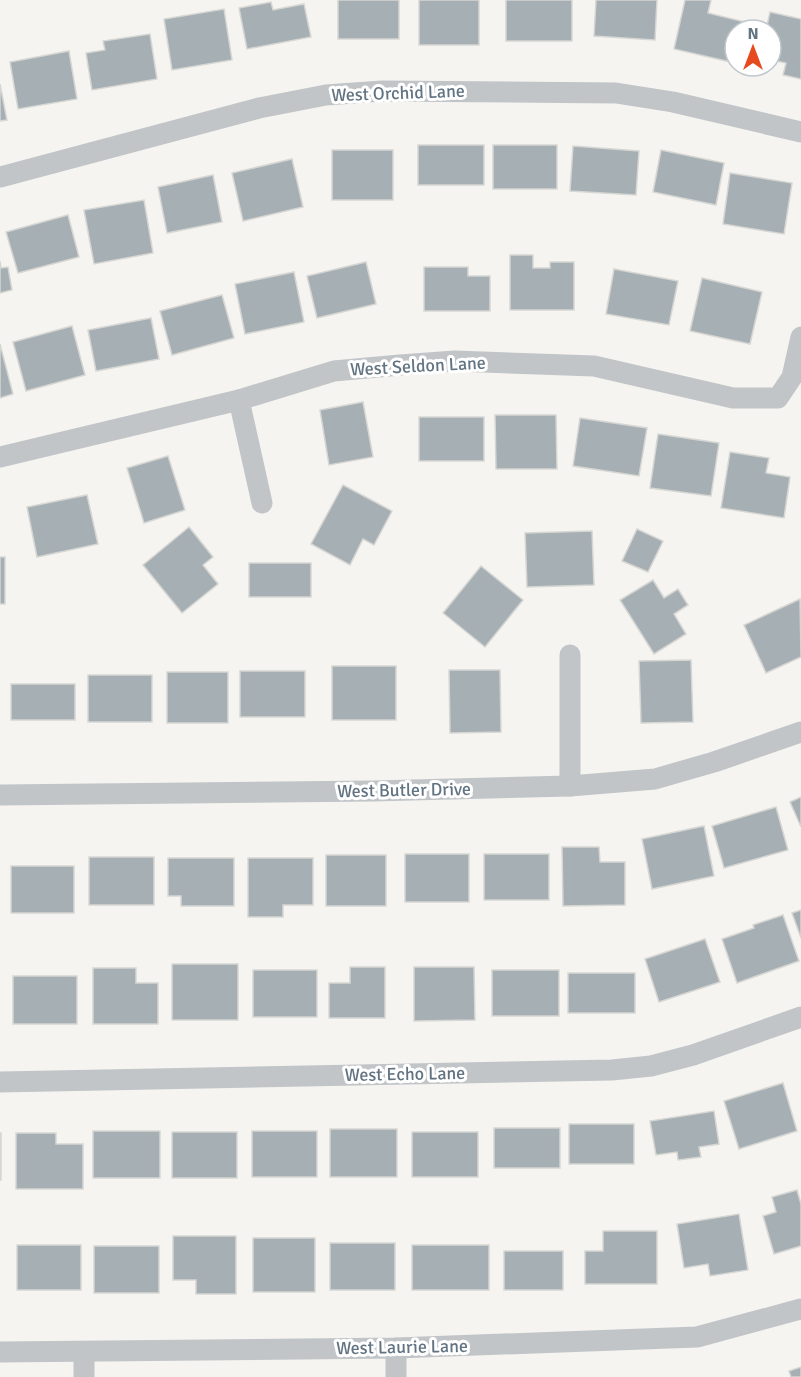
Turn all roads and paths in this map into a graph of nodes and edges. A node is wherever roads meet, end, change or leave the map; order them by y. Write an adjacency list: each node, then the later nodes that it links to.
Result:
1 (801, 132): 2 (street, West Orchid Lane)
2 (0, 177)
3 (801, 337): 4 (street, West Seldon Lane)
4 (239, 400): 5 (street, West Seldon Lane); 6 (street)
5 (0, 457)
6 (262, 503)
7 (570, 655): 9 (street)
8 (801, 732): 9 (street, West Butler Drive)
9 (570, 786): 10 (street, West Butler Drive)
10 (0, 795)
11 (799, 1025): 12 (street, West Echo Lane)
12 (0, 1082)
13 (801, 1309): 14 (street, West Laurie Lane)
14 (396, 1348): 16 (street, West Laurie Lane); 18 (street)
15 (0, 1352): 16 (street, West Laurie Lane)
16 (84, 1352): 17 (street)
17 (84, 1377)
18 (396, 1377)

